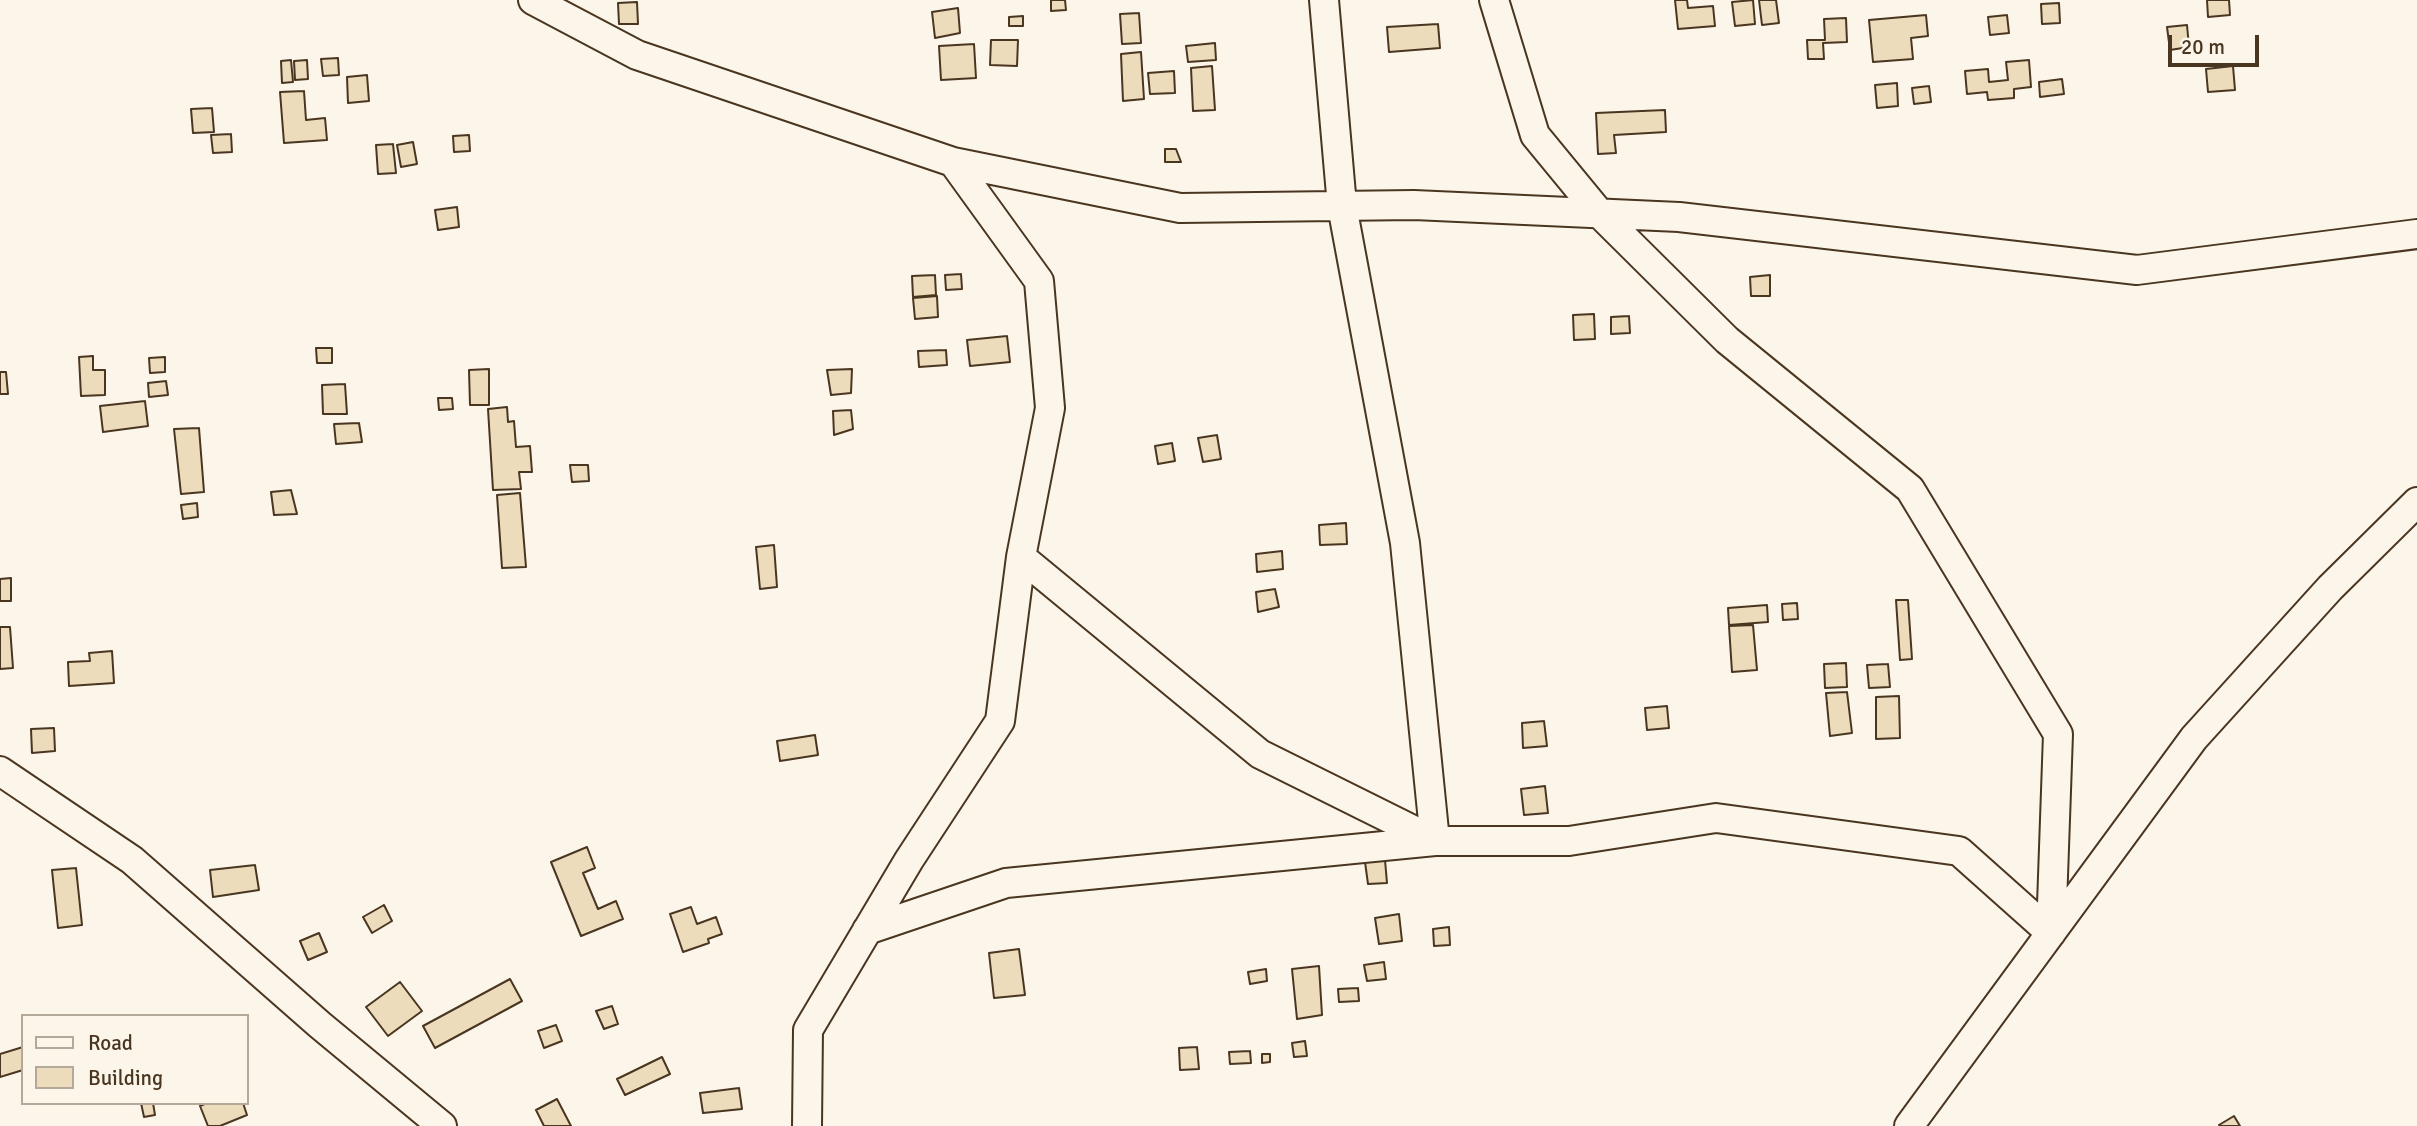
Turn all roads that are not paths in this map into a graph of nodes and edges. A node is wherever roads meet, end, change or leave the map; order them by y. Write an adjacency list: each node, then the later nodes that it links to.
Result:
1 (533, 0): 4 (street)
2 (1324, 0): 5 (street)
3 (1494, 0): 6 (street)
4 (953, 162): 5 (street); 9 (street)
5 (1342, 206): 6 (street); 11 (street)
6 (1600, 214): 7 (street); 13 (street)
7 (2417, 234)
8 (2417, 502): 13 (street)
9 (1021, 557): 11 (street); 12 (street)
10 (0, 771): 14 (street)
11 (1435, 841): 12 (street); 13 (street)
12 (867, 930): 15 (street)
13 (2051, 933): 16 (street)
14 (442, 1126)
15 (807, 1126)
16 (1909, 1126)

